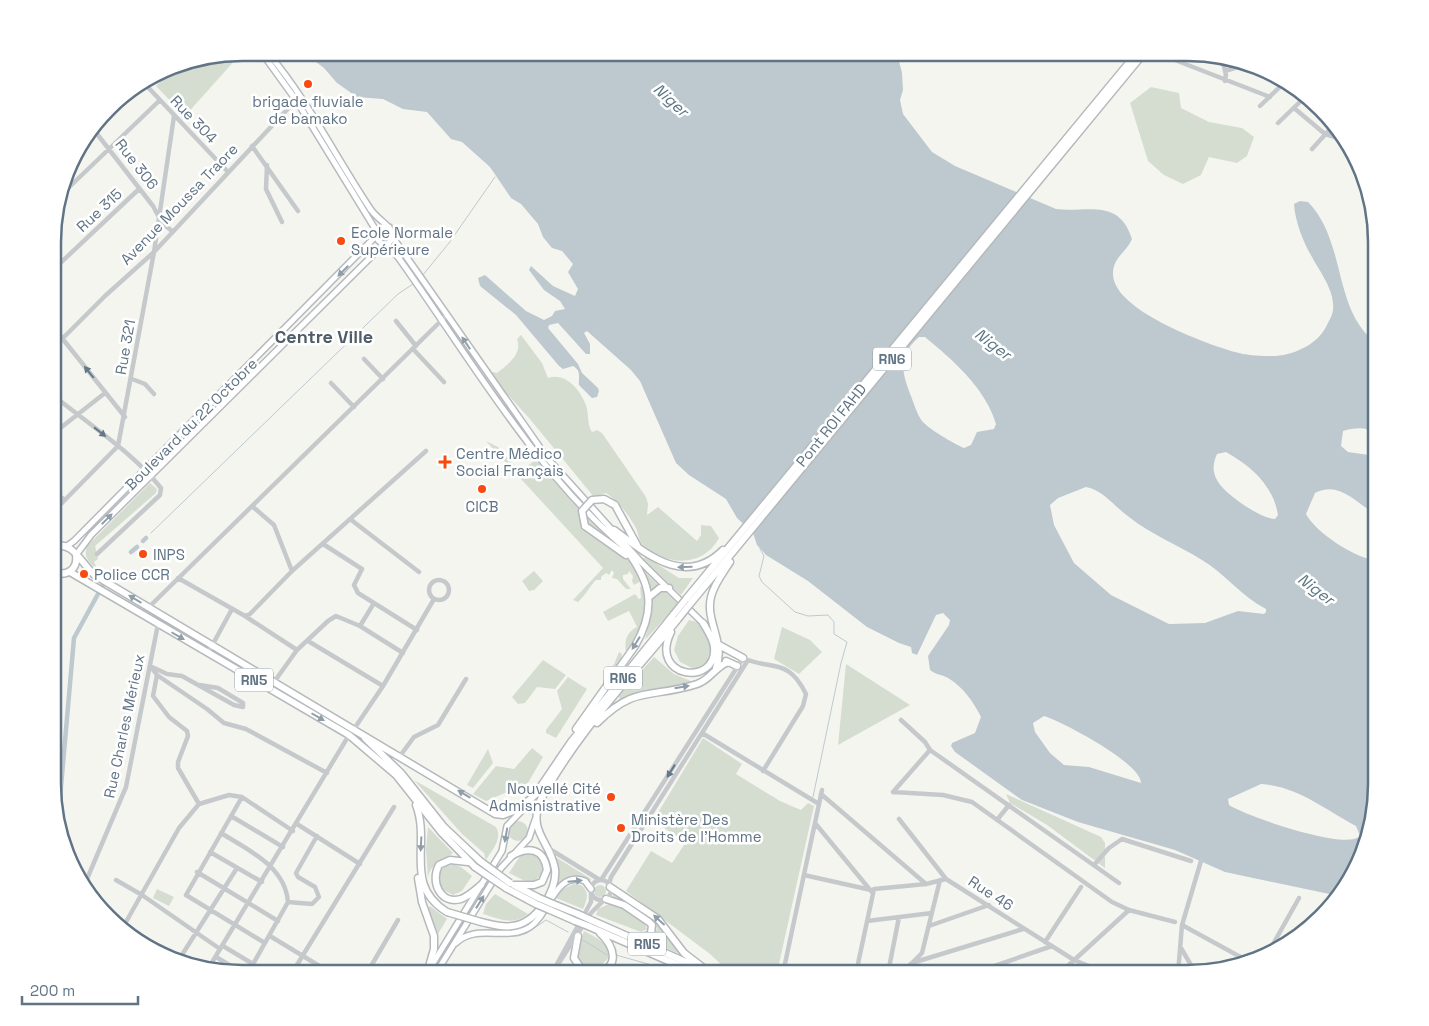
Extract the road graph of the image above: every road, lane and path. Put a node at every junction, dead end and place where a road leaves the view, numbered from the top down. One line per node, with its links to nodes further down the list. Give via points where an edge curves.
1 (269, 61): 13 (main road)
2 (274, 61): 13 (main road)
3 (1131, 61): 29 (highway, RN6)
4 (1137, 61): 29 (highway, RN6)
5 (1176, 61): 9 (street)
6 (1224, 65): 8 (street)
7 (1235, 67): 8 (street)
8 (1225, 70): 9 (street)
9 (1225, 81): 12 (street)
10 (1280, 87): 12 (street)
11 (148, 88): 14 (street, Rue 304)
12 (1270, 97): 16 (street)
13 (298, 98): 24 (street, Avenue Moussa Traore); 35 (main road, via 373,212); 39 (main road)
14 (159, 101): 18 (street, Rue 304); 25 (street)
15 (1300, 102): 17 (street)
16 (1260, 106)
17 (1294, 108): 19 (street); 22 (street)
18 (174, 116): 28 (street, Rue 304); 33 (street, Rue 321)
19 (1278, 123)
20 (1329, 130): 22 (street)
21 (97, 134): 25 (street, Rue 306)
22 (1325, 134): 23 (street); 26 (street)
23 (1333, 136)
24 (252, 146): 27 (street); 28 (street, Avenue Moussa Traore)
25 (108, 148): 30 (street); 31 (street, Rue 306)
26 (1312, 149)
27 (267, 165): 32 (street); 34 (street, via 266,189)
28 (228, 172): 37 (street, Avenue Moussa Traore)
29 (1033, 184): 71 (highway, RN6)
30 (70, 186)
31 (139, 189): 33 (street, Rue 306); 43 (street, Rue 315)
32 (298, 211)
33 (158, 216): 36 (street, Rue 321); 37 (street, Rue 306)
34 (282, 222)
35 (389, 227): 38 (main road); 39 (main road, via 383,227)
36 (158, 228): 40 (street); 42 (street, Rue 321)
37 (172, 231): 40 (street, Avenue Moussa Traore)
38 (394, 233): 41 (main road, via 391,242); 44 (main road, via 396,242)
39 (377, 234): 41 (main road, via 379,241); 63 (main road, Boulevard du 22 Octobre, one-way to 63)
40 (166, 237): 42 (street, Avenue Moussa Traore)
41 (385, 244): 45 (main road); 64 (main road, Boulevard du 22 Octobre)
42 (154, 252): 47 (street, Avenue Moussa Traore); 50 (street, Rue 321)
43 (61, 262)
44 (447, 315): 45 (street); 70 (main road, one-way to 44, via 548,459)
45 (442, 320): 48 (street); 72 (main road, via 546,464 585,509)
46 (396, 321): 48 (street)
47 (62, 339): 54 (street, one-way to 47)
48 (415, 348): 51 (street); 53 (street)
49 (364, 359): 51 (street)
50 (132, 379): 55 (street, via 145,384); 59 (street, Rue 321)
51 (383, 379): 57 (street)
52 (331, 382): 57 (street)
53 (444, 382)
54 (105, 392): 58 (street); 59 (street)
55 (154, 394)
56 (61, 402): 58 (street)
57 (354, 407): 68 (street)
58 (76, 414): 60 (street); 61 (street, one-way to 61)
59 (125, 417): 61 (street, Rue 321)
60 (61, 427)
61 (118, 446): 63 (street); 66 (street)
62 (426, 451): 69 (street)
63 (145, 470): 64 (street); 75 (main road, Boulevard du 22 Octobre)
64 (151, 475): 77 (street, via 161,488 160,495); 78 (main road, Boulevard du 22 Octobre, one-way to 64, via 91,535)
65 (61, 497): 66 (street)
66 (65, 500): 67 (street)
67 (61, 504)
68 (252, 506): 80 (street, via 274,525); 84 (street)
69 (350, 519): 73 (street); 82 (street)
70 (614, 530): 76 (highway); 79 (main road)
71 (744, 534): 76 (highway, one-way to 76, via 713,558 696,566 668,566); 92 (highway, RN6, bridge); 100 (highway, via 711,597 711,613)
72 (621, 543): 79 (main road); 86 (highway, via 640,570)
73 (323, 544): 80 (street); 88 (street, via 362,569 354,589)
74 (61, 546): 75 (highway)
75 (67, 546): 78 (highway)
76 (642, 550): 93 (highway, bridge, via 630,535 615,505 604,499 592,500 582,511 585,526 625,554 634,565 646,592)
77 (97, 554)
78 (76, 555): 81 (highway); 89 (highway, RN5, one-way to 78, via 96,576)
79 (635, 556): 85 (main road)
80 (292, 571): 91 (street)
81 (70, 572): 83 (highway); 95 (highway, RN5)
82 (419, 572)
83 (61, 574)
84 (178, 578): 89 (street); 90 (street)
85 (669, 588): 86 (highway, via 660,588); 94 (main road)
86 (649, 597): 93 (highway)
87 (434, 599): 87 (street, via 444,599 449,592 448,585 442,580 434,581 429,588); 97 (street)
88 (374, 603): 96 (street); 97 (street)
89 (149, 607): 99 (highway, RN5)
90 (232, 609): 91 (street); 99 (street)
91 (245, 616): 101 (street)
92 (676, 618): 94 (highway, via 666,654 673,667 686,674 704,669 714,656 712,640); 120 (highway, RN6); 121 (highway, RN6)
93 (646, 622): 121 (highway, one-way to 121, via 635,646)
94 (703, 623): 100 (main road)
95 (158, 624): 103 (highway, RN5, one-way to 103); 107 (street, Rue Charles Mérieux)
96 (360, 626): 98 (street, via 336,616); 102 (street)
97 (416, 630): 102 (street)
98 (308, 641): 101 (street); 114 (street)
99 (212, 645): 103 (street); 112 (highway, RN5)
100 (719, 645): 104 (highway); 105 (highway)
101 (297, 650): 112 (street)
102 (403, 652): 114 (street)
103 (208, 653): 115 (highway, RN5)
104 (720, 655): 106 (highway); 109 (highway)
105 (745, 659): 108 (street); 124 (street, via 784,669 797,679 806,694 803,706)
106 (728, 662): 108 (highway); 109 (highway)
107 (151, 667): 110 (street); 113 (street); 156 (street, Rue Charles Mérieux, via 126,787)
108 (739, 668): 117 (street); 119 (street)
109 (716, 669): 120 (highway, one-way to 109, via 624,700 697,684 710,677)
110 (157, 676): 125 (street, via 224,723 246,729); 129 (street, via 153,696 169,717 187,731 178,768)
111 (466, 679): 123 (street, via 438,724 414,737)
112 (274, 682): 115 (street); 118 (highway, RN5)
113 (200, 685): 113 (street, via 218,688 243,703 243,707)
114 (383, 686): 118 (street)
115 (269, 689): 118 (highway, RN5, one-way to 118)
116 (900, 720): 122 (street)
117 (696, 730): 119 (street); 159 (street, one-way to 159)
118 (353, 732): 123 (highway); 125 (street); 126 (highway, RN5, via 396,775); 149 (highway, RN5, via 381,752)
119 (702, 734): 124 (street); 166 (street, via 611,877)
120 (580, 740): 133 (highway, RN6, via 545,792)
121 (571, 742): 127 (highway, RN6)
122 (930, 750): 131 (street); 136 (street, via 893,792 943,795 972,802)
123 (400, 756): 127 (highway, one-way to 123, via 519,809 503,815 495,814)
124 (763, 770): 130 (street)
125 (326, 773): 138 (street)
126 (411, 795): 146 (highway, one-way to 146, via 421,820); 149 (highway, RN5, via 441,832)
127 (535, 795): 164 (main road, one-way to 164, via 510,821 504,833 502,851)
128 (242, 797): 129 (street, via 229,795); 134 (street); 139 (street)
129 (199, 804): 171 (street, via 179,828)
130 (818, 804): 137 (street); 163 (street, via 821,792)
131 (1009, 805): 136 (street); 152 (street)
132 (394, 807): 150 (street)
133 (537, 810): 142 (highway, via 538,830); 145 (main road, via 533,832)
134 (231, 816): 140 (street); 143 (street)
135 (899, 819): 157 (street)
136 (997, 820): 177 (street, via 1112,902)
137 (815, 823): 155 (street); 170 (street)
138 (297, 824): 139 (street); 141 (street)
139 (293, 830): 143 (street)
140 (221, 833): 144 (street); 151 (street)
141 (316, 836): 150 (street); 175 (street, via 296,873 315,887 319,897 312,904)
142 (544, 843): 146 (highway, bridge, via 554,862 555,878 550,892 536,914 513,926 481,922 447,912 436,905 425,889); 159 (street, via 556,854)
143 (283, 847): 151 (street)
144 (210, 852): 153 (street); 154 (street)
145 (511, 856): 165 (highway, via 524,849 535,850 544,858 548,870 542,882); 201 (main road, one-way to 145)
146 (420, 860): 215 (highway, via 419,891 434,936)
147 (1191, 861): 152 (street, via 1122,839)
148 (1201, 861): 188 (street)
149 (475, 863): 164 (highway, via 450,860 439,865 434,880 437,889 455,900 469,895); 165 (highway, RN5, bridge)
150 (360, 864): 203 (street)
151 (272, 865): 161 (street); 175 (street, via 288,892)
152 (1094, 865): 162 (street)
153 (236, 868): 161 (street); 168 (street)
154 (197, 872): 168 (street); 178 (street, via 186,895)
155 (804, 875): 170 (street); 225 (street)
156 (88, 878)
157 (946, 879): 160 (street, Rue 46); 176 (street, Rue 46)
158 (116, 880): 171 (street)
159 (600, 880): 166 (street); 169 (street)
160 (940, 880): 163 (street, Rue 46); 179 (street)
161 (262, 882): 174 (street)
162 (1119, 883)
163 (926, 884): 170 (street, Rue 46)
164 (481, 885): 216 (main road)
165 (510, 885): 187 (highway, RN5, bridge)
166 (610, 886): 173 (street, via 610,894); 224 (highway, one-way to 166, via 684,953 658,919)
167 (1081, 887): 195 (street)
168 (224, 888): 174 (street); 178 (street)
169 (591, 890): 173 (street, via 595,898); 201 (main road, one-way to 169, via 466,935 510,934 532,926 558,889 570,880 585,881); 218 (street, via 591,902)
170 (872, 891): 182 (street)
171 (142, 895): 183 (street); 191 (street)
172 (1299, 898): 196 (street)
173 (605, 900): 193 (street, via 591,913); 194 (highway, via 624,905 652,925 647,936)
174 (249, 902): 184 (street); 186 (street)
175 (288, 902): 184 (street)
176 (989, 905): 189 (street); 190 (street, Rue 46)
177 (1129, 910): 185 (street); 206 (street)
178 (210, 911): 186 (street); 191 (street)
179 (932, 913): 180 (street); 189 (street)
180 (899, 917): 182 (street); 227 (street)
181 (398, 920): 214 (street)
182 (867, 921): 226 (street)
183 (125, 922)
184 (278, 922): 192 (street)
185 (1175, 922)
186 (235, 925): 197 (street); 200 (street)
187 (592, 925): 194 (highway, RN5); 221 (highway, via 613,950); 222 (highway, RN5)
188 (1182, 925): 199 (street); 205 (street)
189 (929, 926): 208 (street, via 922,953)
190 (1023, 929): 195 (street, Rue 46); 208 (street)
191 (197, 933): 200 (street); 202 (street)
192 (270, 936): 197 (street); 203 (street)
193 (578, 936): 219 (street); 220 (highway, via 574,958)
194 (632, 936): 223 (highway, RN5)
195 (1045, 942): 198 (street, Rue 46)
196 (1274, 942)
197 (265, 943): 211 (street)
198 (1052, 946): 206 (street, Rue 46); 209 (street)
199 (1180, 946): 232 (street); 233 (street)
200 (222, 948): 204 (street); 211 (street)
201 (450, 948): 217 (main road)
202 (182, 954)
203 (303, 956): 212 (street); 213 (street)
204 (216, 957): 207 (street); 210 (street)
205 (1240, 957)
206 (1074, 960): 230 (street); 231 (street, Rue 46)
207 (213, 962)
208 (912, 963): 228 (street)
209 (1005, 963): 229 (street)
210 (227, 964)
211 (253, 964)
212 (297, 965)
213 (318, 965)
214 (372, 965)
215 (429, 965)
216 (431, 965)
217 (440, 965)
218 (556, 965)
219 (557, 965)
220 (579, 965)
221 (609, 965)
222 (679, 965)
223 (694, 965)
224 (698, 965)
225 (785, 965)
226 (858, 965)
227 (890, 965)
228 (909, 965)
229 (999, 965)
230 (1069, 965)
231 (1085, 965)
232 (1179, 965)
233 (1191, 965)

